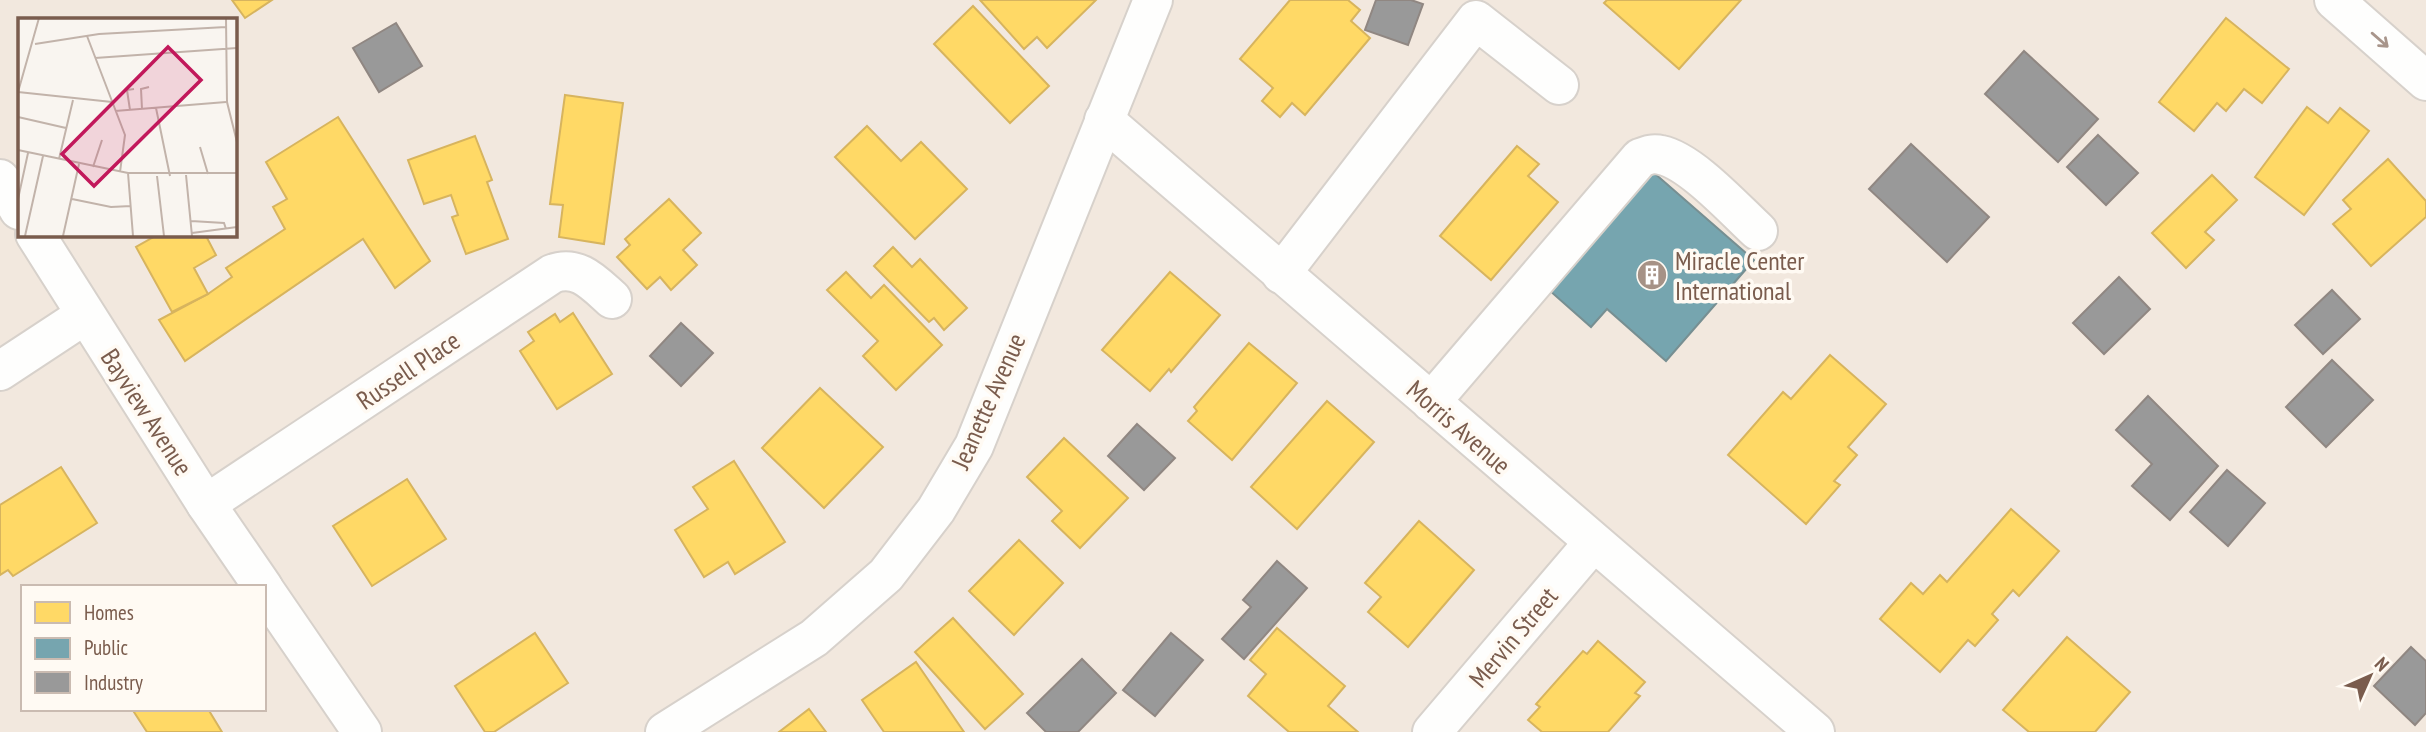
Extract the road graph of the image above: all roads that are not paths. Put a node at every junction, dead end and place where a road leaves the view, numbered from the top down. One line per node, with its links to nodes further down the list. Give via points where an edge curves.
1 (1153, 0): 5 (street, Jeanette Avenue)
2 (2334, 0): 3 (street, one-way to 3)
3 (2426, 80)
4 (1559, 85): 10 (street, via 1476,20)
5 (1104, 120): 10 (street, Morris Avenue); 20 (street, Jeanette Avenue, via 974,446 936,510 886,576 814,638)
6 (0, 179): 7 (street)
7 (18, 208)
8 (1758, 231): 14 (street, via 1686,166 1665,155 1640,158)
9 (36, 236): 12 (street, Bayview Avenue)
10 (1281, 274): 14 (street, Morris Avenue)
11 (612, 299): 15 (street, Russell Place, via 581,274 562,270 552,274)
12 (85, 315): 13 (street); 15 (street, Bayview Avenue)
13 (0, 371)
14 (1431, 402): 16 (street, Morris Avenue)
15 (206, 504): 17 (street, Bayview Avenue)
16 (1593, 542): 21 (street, Mervin Street); 22 (street, Morris Avenue)
17 (261, 585)
18 (266, 592): 19 (street, Bayview Avenue)
19 (362, 732)
20 (665, 732)
21 (1432, 732)
22 (1815, 732)

